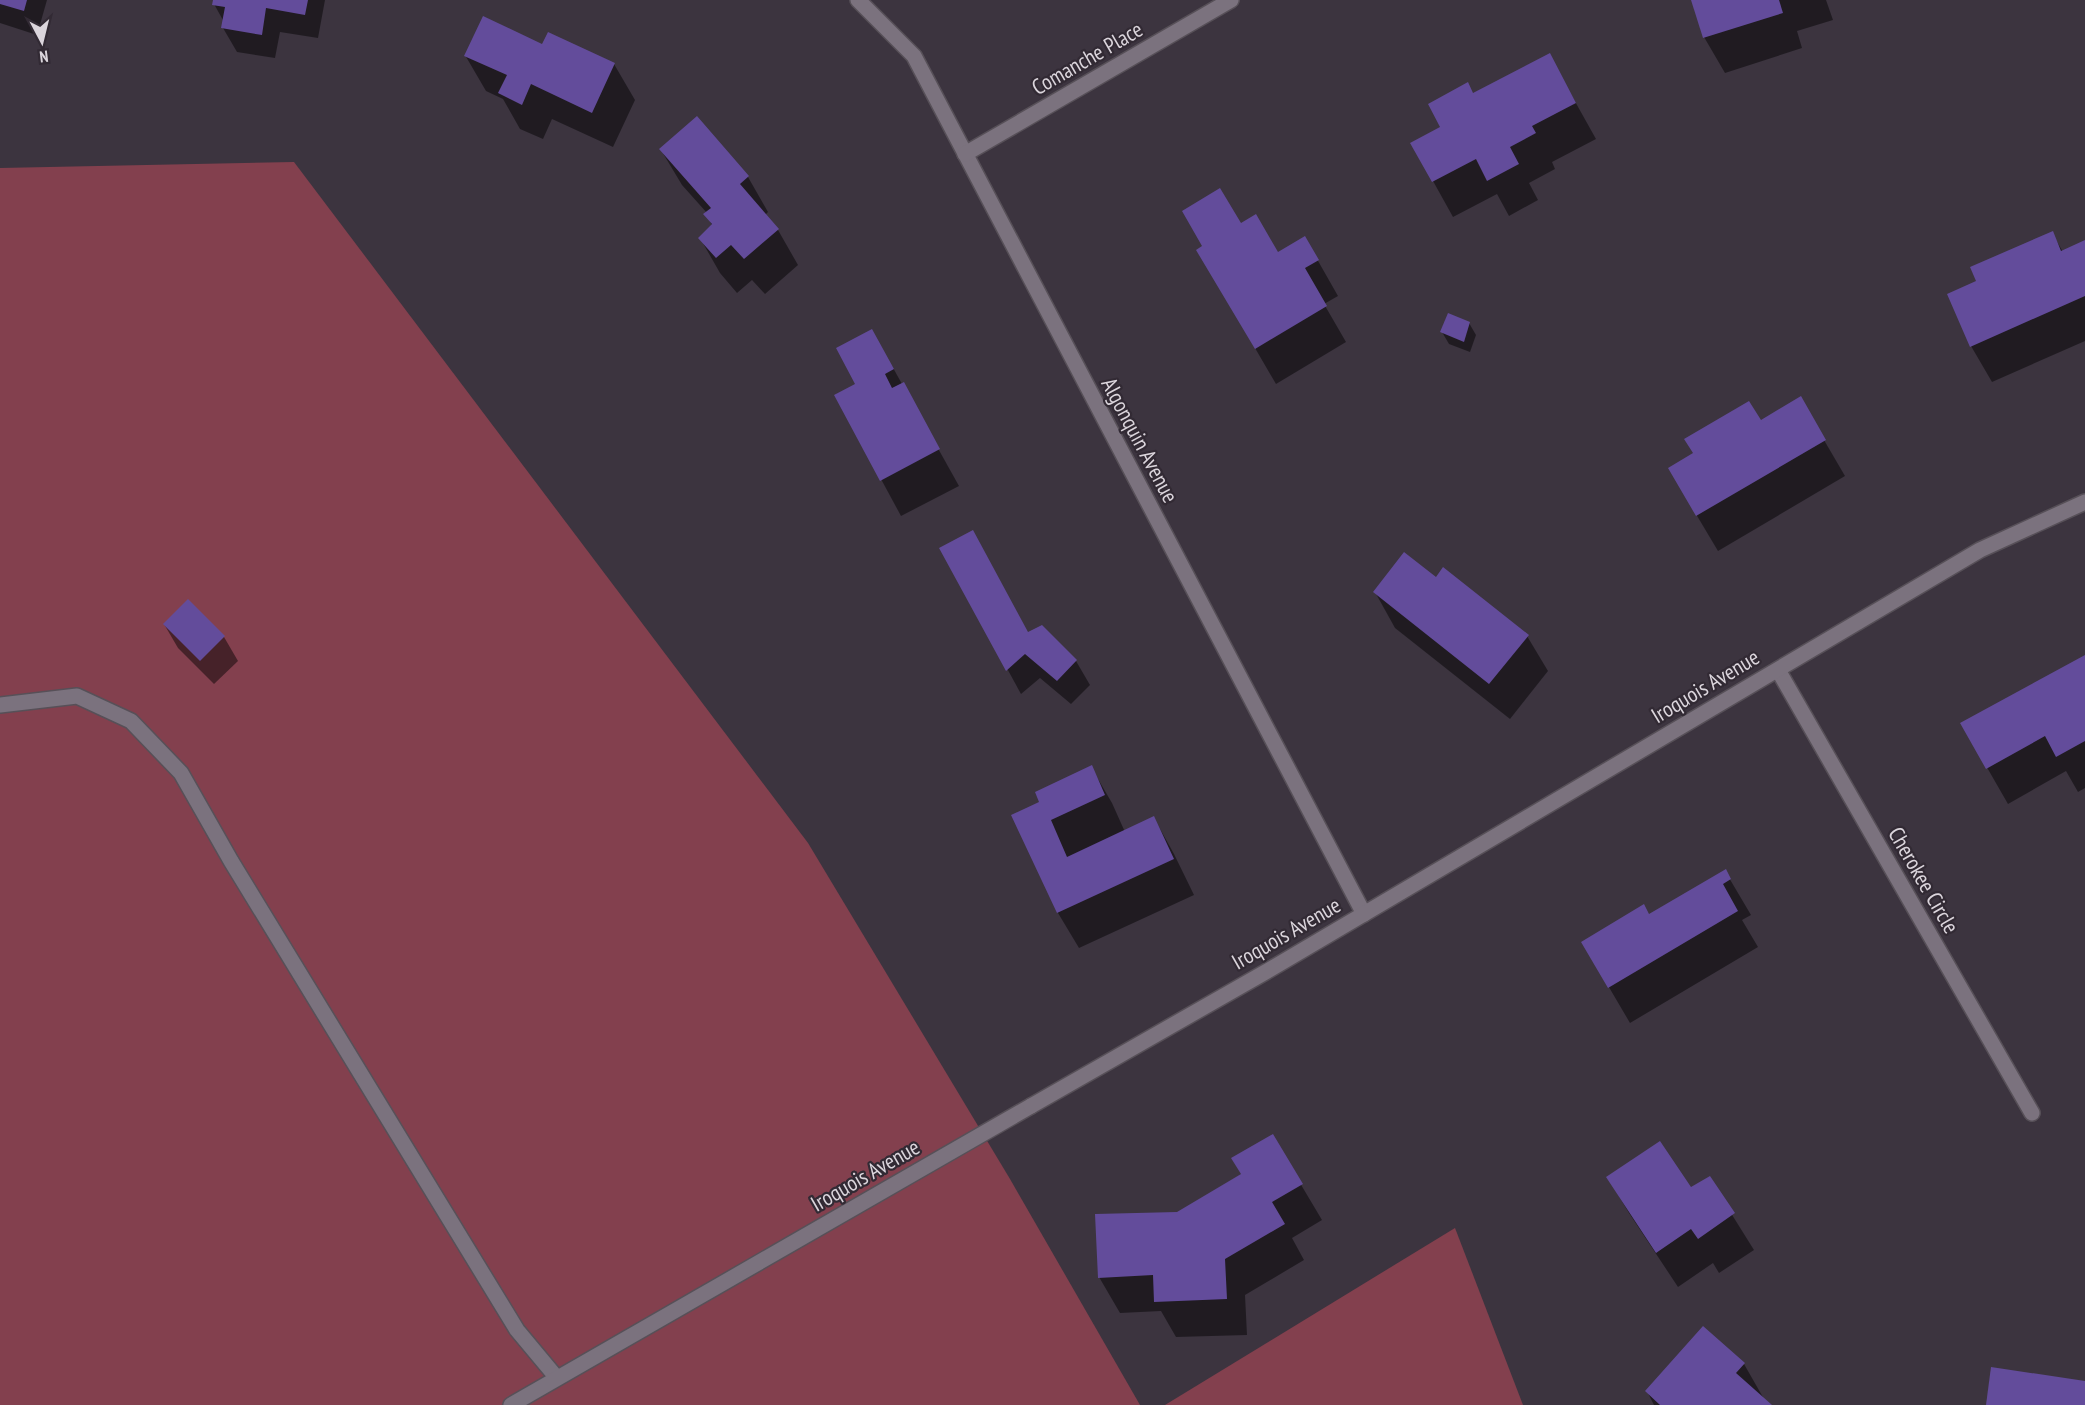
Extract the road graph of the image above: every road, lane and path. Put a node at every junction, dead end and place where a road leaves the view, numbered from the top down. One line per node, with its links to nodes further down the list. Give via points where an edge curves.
1 (858, 0): 3 (street, Algonquin Avenue, via 914,56)
2 (1231, 0): 3 (street, Comanche Place)
3 (965, 154): 7 (street, Algonquin Avenue)
4 (2085, 502): 5 (street, Iroquois Avenue, via 1980,550)
5 (1778, 670): 7 (street, Iroquois Avenue); 8 (street, Cherokee Circle)
6 (0, 705): 9 (street, via 77,696 131,721 181,773 518,1330)
7 (1364, 914): 9 (street, Iroquois Avenue)
8 (2032, 1113)
9 (557, 1378): 10 (street, Iroquois Avenue)
10 (511, 1405)

